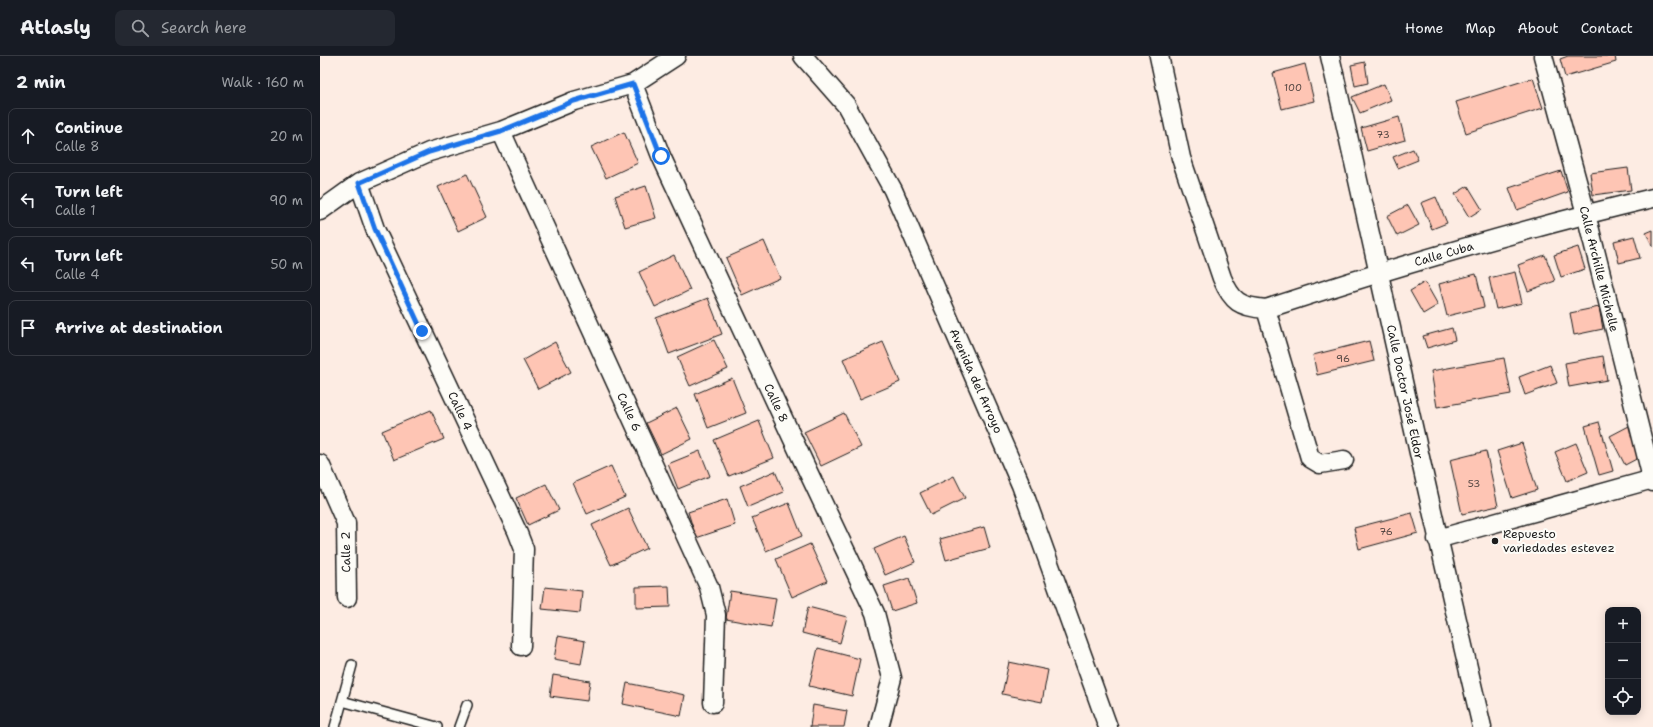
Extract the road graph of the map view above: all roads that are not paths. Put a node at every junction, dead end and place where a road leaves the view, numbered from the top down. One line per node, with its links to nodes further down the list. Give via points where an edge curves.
1 (676, 56): 6 (street)
2 (803, 56): 28 (street, Avenida del Arroyo, via 846,105 893,190 1022,485)
3 (1159, 56): 13 (street, Calle Cuba, via 1181,158 1222,278 1228,292 1238,302 1249,308)
4 (1330, 56): 12 (street, Calle Doctor José Eldor)
5 (1543, 56): 11 (street, Calle Archille Michelle)
6 (633, 84): 7 (street, via 574,101); 27 (street, Calle 8, via 661,156 875,613 892,678)
7 (501, 131): 8 (street, via 429,152); 22 (street, Calle 6, via 709,587 716,615)
8 (359, 183): 10 (street); 19 (street, Calle 4, via 375,229 524,549)
9 (1653, 198): 11 (street, Calle Cuba)
10 (320, 211)
11 (1586, 214): 12 (street, Calle Cuba); 16 (street, Calle Archille Michelle)
12 (1379, 272): 13 (street, Calle Cuba); 17 (street, Calle Doctor José Eldor)
13 (1266, 309): 14 (street, via 1310,458 1320,464)
14 (1344, 460)
15 (321, 470): 18 (street, Calle 2, via 346,523)
16 (1653, 480): 17 (street)
17 (1437, 539): 29 (street, Calle Doctor José Eldor)
18 (347, 598)
19 (521, 646)
20 (352, 665): 21 (lane)
21 (342, 701): 24 (lane); 25 (lane)
22 (713, 703)
23 (467, 705): 26 (lane)
24 (335, 727)
25 (438, 727)
26 (459, 727)
27 (879, 727)
28 (1108, 727)
29 (1482, 727)

